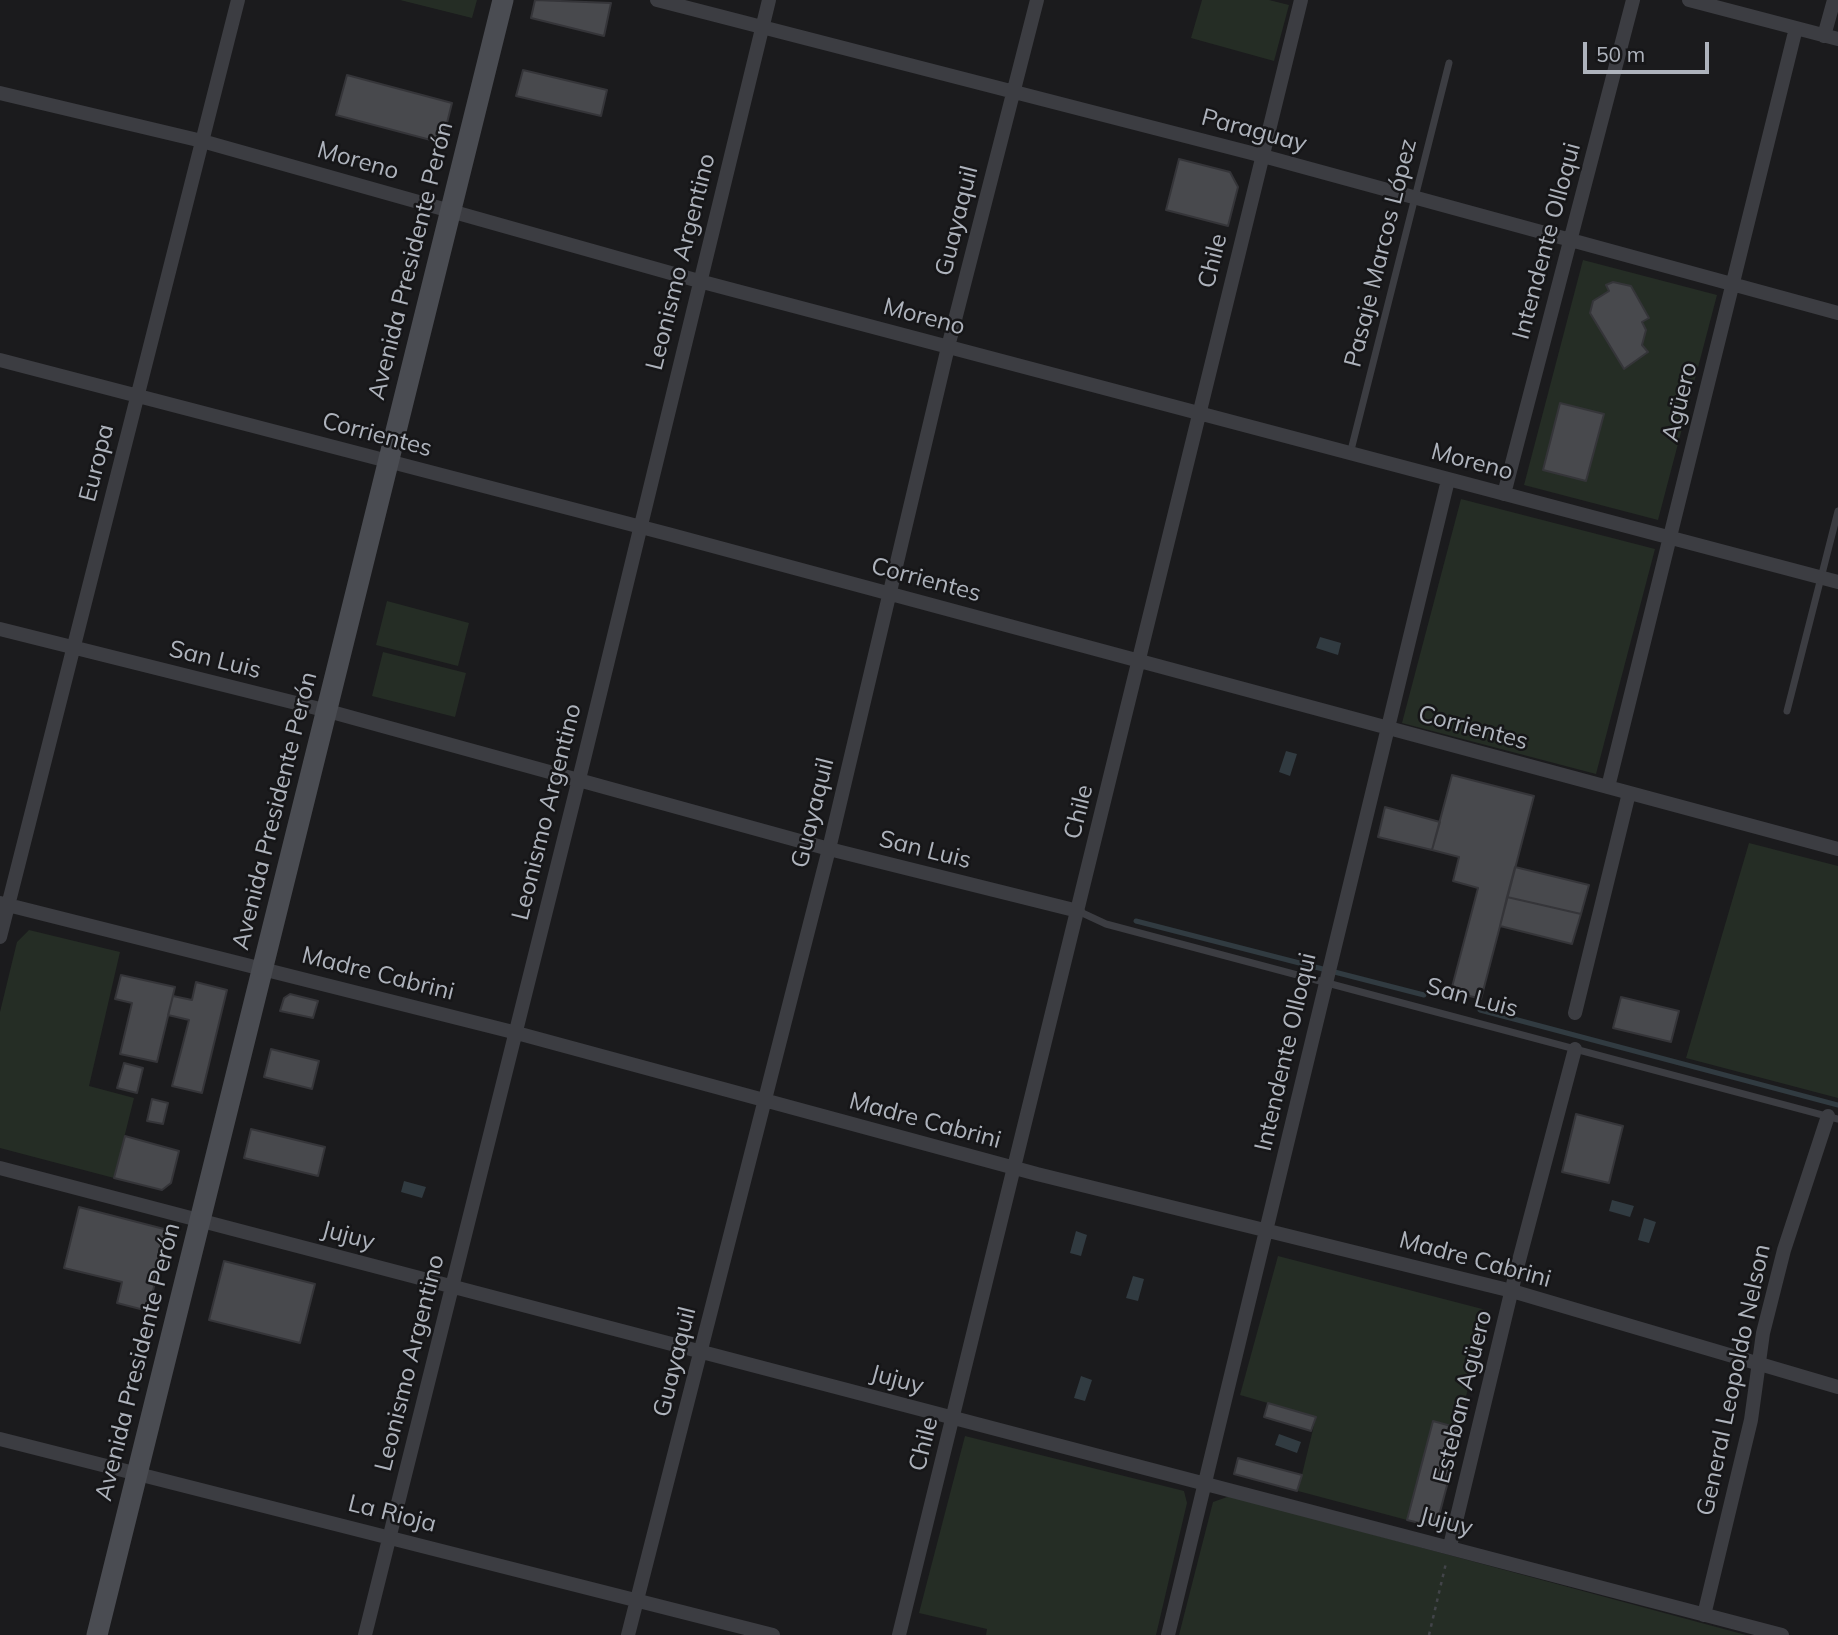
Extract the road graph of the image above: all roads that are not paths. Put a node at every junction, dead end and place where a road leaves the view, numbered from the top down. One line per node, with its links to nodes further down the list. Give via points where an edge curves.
1 (238, 0): 16 (street, Europa)
2 (503, 0): 19 (main road, Avenida Presidente Perón)
3 (657, 0): 10 (street, Paraguay)
4 (769, 0): 10 (street, Leonismo Argentino)
5 (1037, 0): 15 (street, Guayaquil)
6 (1301, 0): 17 (street, Chile)
7 (1633, 0): 20 (street, Intendente Olloqui)
8 (1689, 0): 11 (street)
9 (1834, 0): 12 (street)
10 (762, 28): 15 (street, Paraguay); 21 (street, Leonismo Argentino)
11 (1797, 28): 12 (street); 22 (street, Agüero)
12 (1831, 38)
13 (1449, 63): 18 (lane, Pasaje Marcos López)
14 (0, 93): 16 (street, Moreno)
15 (1013, 93): 17 (street, Paraguay); 24 (street, Guayaquil)
16 (202, 141): 19 (street, Moreno); 26 (street, Europa)
17 (1263, 156): 18 (street, Paraguay); 27 (street, Chile)
18 (1415, 198): 20 (street, Paraguay); 28 (lane, Pasaje Marcos López)
19 (451, 210): 21 (street, Moreno); 29 (main road, Avenida Presidente Perón)
20 (1571, 240): 22 (street, Paraguay); 31 (street, Intendente Olloqui)
21 (699, 281): 24 (street, Moreno); 33 (street, Leonismo Argentino)
22 (1733, 285): 23 (street, Paraguay); 34 (street, Agüero)
23 (1838, 313)
24 (948, 347): 27 (street, Moreno); 37 (street, Guayaquil)
25 (0, 360): 26 (street, Corrientes)
26 (137, 395): 29 (street, Corrientes); 39 (street, Europa)
27 (1199, 414): 28 (street, Moreno); 40 (street, Chile)
28 (1350, 454): 30 (street, Moreno)
29 (389, 462): 33 (street, Corrientes); 41 (main road, Avenida Presidente Perón)
30 (1448, 480): 31 (street, Moreno); 43 (street, Intendente Olloqui)
31 (1504, 494): 34 (street, Moreno)
32 (1838, 511): 35 (lane)
33 (641, 527): 37 (street, Corrientes); 44 (street, Leonismo Argentino)
34 (1670, 538): 35 (street, Moreno); 45 (street, Agüero)
35 (1821, 578): 36 (street, Moreno); 42 (lane)
36 (1838, 582)
37 (889, 594): 40 (street, Corrientes); 47 (street, Guayaquil)
38 (0, 628): 39 (street, San Luis)
39 (74, 648): 41 (street, San Luis); 49 (street, Europa)
40 (1139, 661): 43 (street, Corrientes); 50 (street, Chile)
41 (328, 711): 44 (street, San Luis); 52 (main road, Avenida Presidente Perón)
42 (1787, 711)
43 (1389, 727): 45 (street, Corrientes); 53 (street, Intendente Olloqui)
44 (578, 782): 47 (street, San Luis); 55 (street, Leonismo Argentino)
45 (1608, 787): 46 (street, Corrientes)
46 (1629, 793): 48 (street, Corrientes); 54 (street)
47 (829, 849): 50 (street, San Luis); 57 (street, Guayaquil)
48 (1838, 849)
49 (4, 904): 51 (street, Europa); 52 (street, Madre Cabrini)
50 (1078, 911): 53 (lane, San Luis, via 1106,924); 60 (street, Chile)
51 (0, 937)
52 (263, 969): 55 (street, Madre Cabrini); 61 (main road, Avenida Presidente Perón)
53 (1326, 983): 56 (lane, San Luis); 62 (street, Intendente Olloqui)
54 (1575, 1013)
55 (513, 1032): 57 (street, Madre Cabrini); 63 (street, Leonismo Argentino)
56 (1575, 1049): 58 (lane, San Luis); 64 (street, Esteban Agüero)
57 (762, 1102): 60 (street, Madre Cabrini); 65 (street, Guayaquil)
58 (1833, 1117): 66 (street, General Leopoldo Nelson, via 1784,1250)
59 (0, 1168): 61 (street, Jujuy)
60 (1014, 1168): 62 (street, Madre Cabrini); 68 (street, Chile)
61 (201, 1221): 63 (street, Jujuy); 70 (main road, Avenida Presidente Perón)
62 (1267, 1231): 64 (street, Madre Cabrini); 71 (street, Intendente Olloqui)
63 (453, 1286): 65 (street, Jujuy); 72 (street, Leonismo Argentino)
64 (1512, 1291): 66 (street, Madre Cabrini); 73 (street, Esteban Agüero)
65 (701, 1352): 68 (street, Jujuy); 74 (street, Guayaquil)
66 (1757, 1365): 67 (street, Madre Cabrini); 75 (street, General Leopoldo Nelson, via 1751,1420)
67 (1838, 1387)
68 (954, 1418): 71 (street, Jujuy); 80 (street, Chile)
69 (0, 1439): 70 (street, La Rioja)
70 (137, 1475): 72 (street, La Rioja); 76 (main road, Avenida Presidente Perón)
71 (1203, 1482): 73 (street, Jujuy); 81 (street, Intendente Olloqui, via 1197,1525)
72 (389, 1536): 74 (street, La Rioja); 77 (street, Leonismo Argentino)
73 (1450, 1546): 75 (street, Jujuy)
74 (637, 1601): 78 (street, Guayaquil); 79 (street, La Rioja)
75 (1704, 1615): 82 (street, Jujuy)
76 (97, 1635)
77 (365, 1635)
78 (628, 1635)
79 (773, 1635)
80 (899, 1635)
81 (1168, 1635)
82 (1782, 1635)

